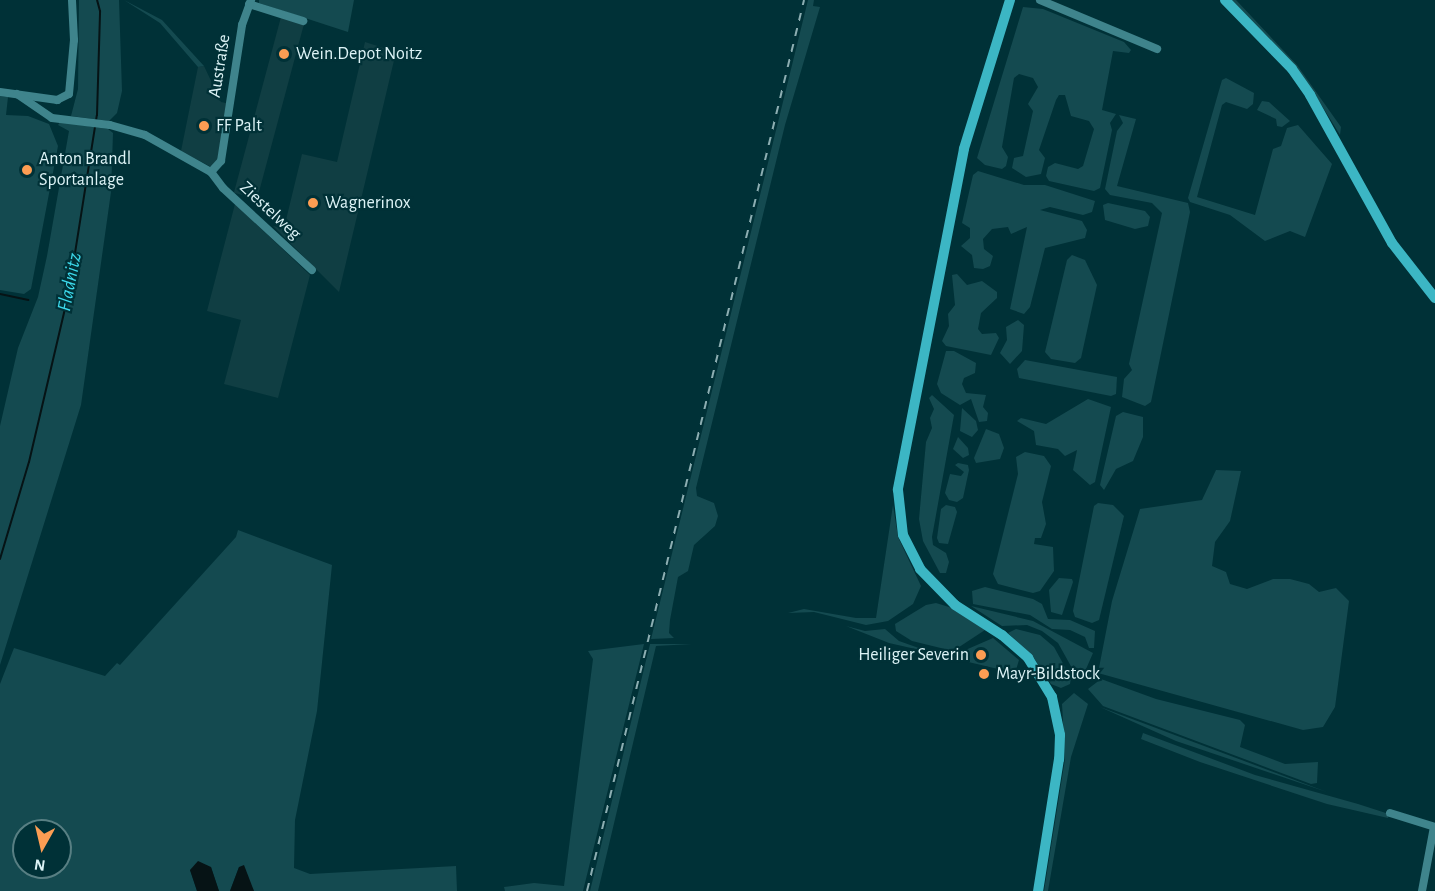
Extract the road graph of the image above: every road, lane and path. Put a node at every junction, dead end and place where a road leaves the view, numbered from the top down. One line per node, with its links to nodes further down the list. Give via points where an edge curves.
1 (72, 0): 9 (street, via 72,88 64,99)
2 (1010, 0): 15 (main road, via 964,149 898,490 903,535 920,569 942,594 1002,635 1039,672 1057,716 1059,759)
3 (1040, 0): 7 (street)
4 (1225, 0): 12 (main road, via 1292,69 1392,243)
5 (250, 2): 6 (street); 10 (street, Austraße, via 240,34 224,149 218,169)
6 (303, 21)
7 (1157, 49)
8 (0, 92): 9 (street)
9 (17, 94): 10 (street, via 52,118 114,126 145,135)
10 (211, 172): 11 (street, Ziestelweg, via 223,188)
11 (312, 270)
12 (1435, 298)
13 (1390, 813): 14 (street)
14 (1434, 827): 16 (street)
15 (1038, 891)
16 (1422, 891)

